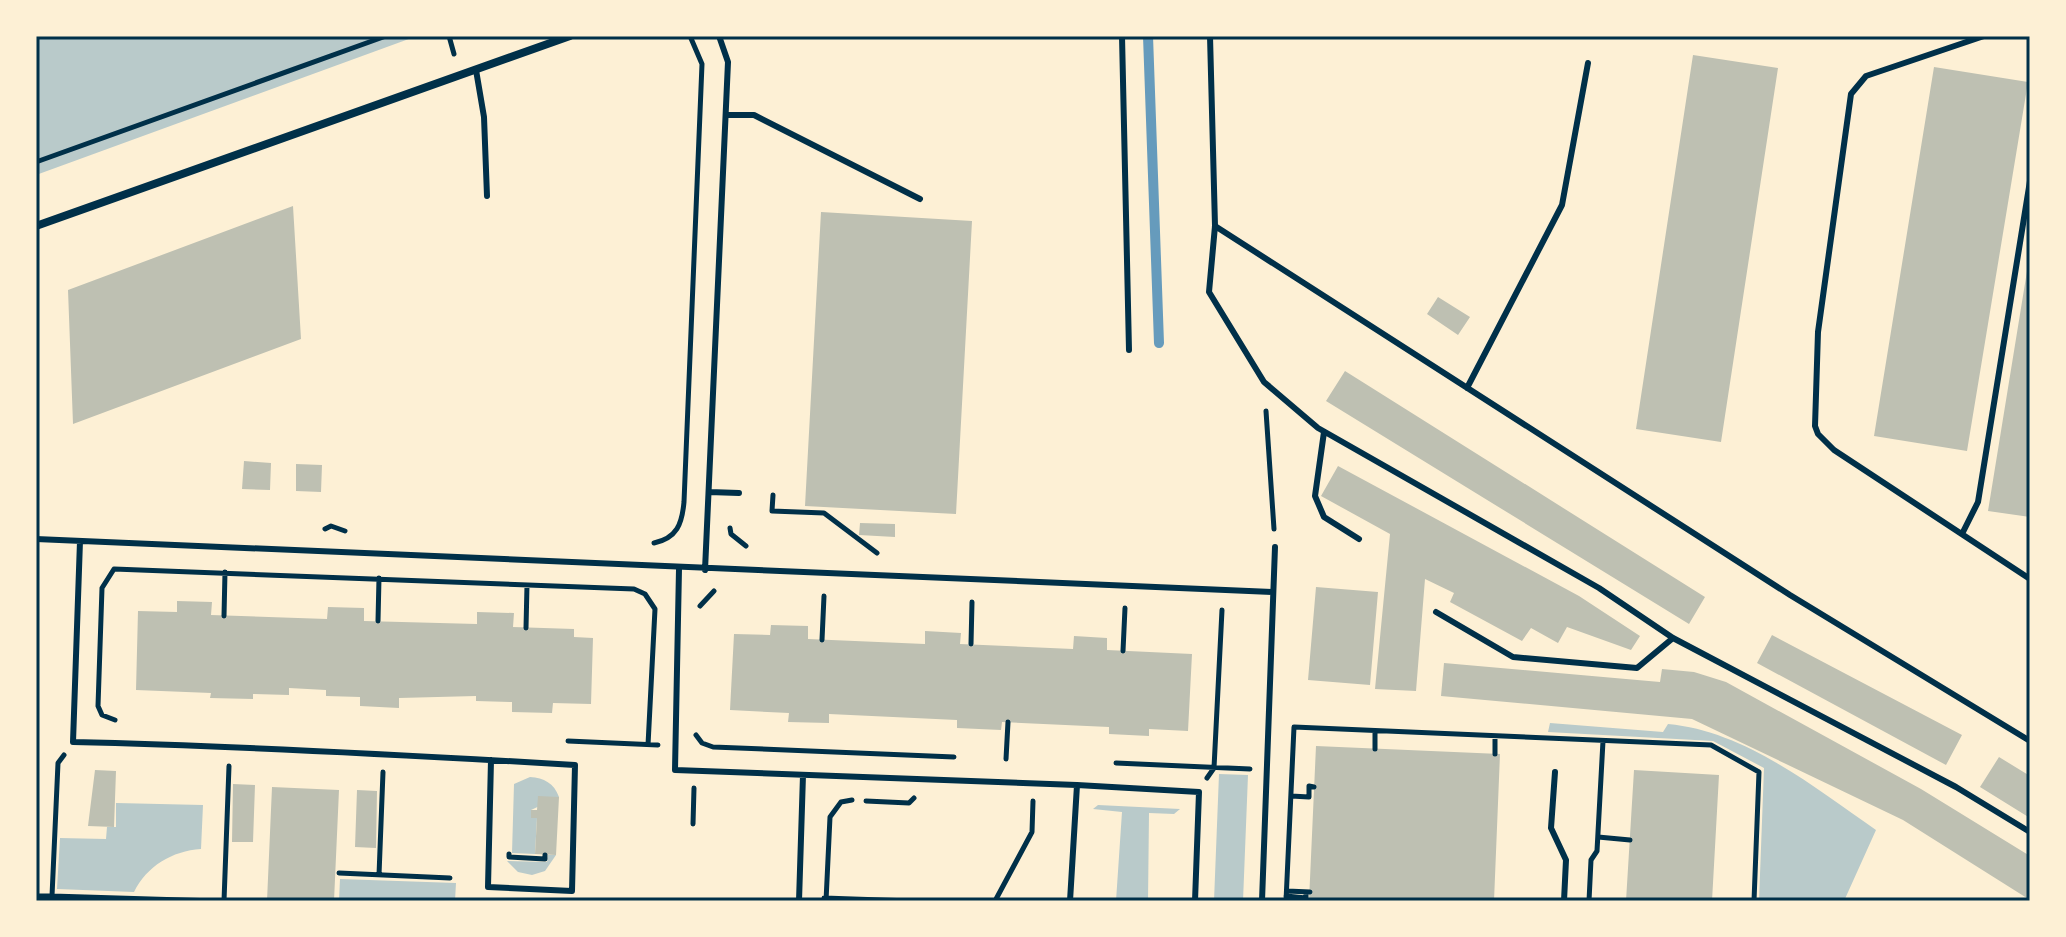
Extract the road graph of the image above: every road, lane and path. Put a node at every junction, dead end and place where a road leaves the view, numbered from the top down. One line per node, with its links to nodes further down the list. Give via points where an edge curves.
1 (386, 36): 11 (path)
2 (570, 36): 9 (street)
3 (690, 36): 31 (path, via 702,64 683,522 668,539)
4 (719, 36): 10 (lane, via 728,62)
5 (1122, 36): 17 (lane)
6 (1210, 36): 16 (lane)
7 (1984, 36): 27 (lane, via 1866,76 1854,88 1848,100 1818,332 1818,434 1834,450)
8 (1588, 63): 19 (lane, via 1562,205)
9 (476, 70): 13 (lane); 15 (street)
10 (727, 115): 14 (lane, via 754,115); 21 (lane)
11 (36, 162)
12 (2030, 181): 27 (lane, via 1978,502)
13 (487, 196)
14 (920, 199)
15 (36, 226)
16 (1215, 226): 18 (lane, via 1209,292); 19 (lane)
17 (1129, 350)
18 (1264, 382): 20 (lane); 32 (path)
19 (1467, 388): 74 (lane)
20 (1324, 432): 29 (lane, via 1315,496 1324,517); 63 (lane, via 1599,588)
21 (709, 492): 22 (lane); 38 (lane)
22 (730, 493): 23 (lane); 33 (path, via 731,534)
23 (739, 493)
24 (773, 495): 35 (path, via 772,511 824,513)
25 (310, 528): 26 (path)
26 (361, 532)
27 (1962, 534): 41 (lane)
28 (36, 539): 30 (lane)
29 (1359, 539)
30 (80, 541): 37 (lane); 75 (lane)
31 (643, 543)
32 (1275, 547): 45 (lane)
33 (753, 548)
34 (862, 553): 35 (path)
35 (878, 554): 36 (path)
36 (894, 554)
37 (679, 569): 38 (lane); 88 (lane, via 675,770)
38 (705, 570): 44 (lane)
39 (225, 572): 40 (path); 59 (path); 67 (path, via 114,569 102,588 98,706 111,720)
40 (379, 578): 42 (path); 61 (path)
41 (2030, 579)
42 (527, 584): 62 (path); 72 (path, via 634,589 655,609 648,745)
43 (729, 591): 60 (path, via 714,590 706,596)
44 (1226, 591): 45 (lane); 57 (path)
45 (1272, 592): 87 (lane)
46 (808, 595): 47 (path)
47 (824, 596): 48 (path); 64 (path)
48 (839, 596)
49 (958, 601): 50 (path)
50 (972, 602): 51 (path); 65 (path)
51 (988, 602)
52 (1109, 608): 53 (path)
53 (1125, 608): 54 (path); 66 (path)
54 (1139, 609)
55 (1436, 612): 63 (lane, via 1513,657 1637,668)
56 (1208, 613): 57 (path)
57 (1222, 613): 58 (path); 84 (path)
58 (1231, 614)
59 (224, 616)
60 (699, 618)
61 (378, 621)
62 (526, 628)
63 (1673, 638): 98 (lane, via 1956,787)
64 (822, 640)
65 (971, 644)
66 (1123, 651)
67 (126, 721)
68 (1008, 722): 80 (path)
69 (694, 725): 78 (path, via 702,743 713,747)
70 (1375, 731): 76 (path)
71 (1495, 736): 77 (path)
72 (558, 740)
73 (1603, 741): 99 (path)
74 (2030, 741)
75 (73, 742): 82 (lane); 108 (path, via 58,763)
76 (1375, 749)
77 (1495, 754)
78 (960, 757)
79 (991, 758): 80 (path)
80 (1006, 759): 81 (path)
81 (1022, 759)
82 (491, 760): 82 (lane, via 488,887 572,891 575,765)
83 (1102, 763): 84 (path)
84 (1214, 768): 87 (path)
85 (229, 770): 114 (path)
86 (383, 770): 104 (path)
87 (1267, 770): 119 (lane)
88 (695, 771): 90 (lane); 97 (path)
89 (1555, 772): 120 (lane, via 1551,828 1566,860)
90 (803, 775): 91 (lane); 111 (lane)
91 (933, 780): 92 (lane); 112 (path, via 909,803 847,800 835,807 830,817)
92 (1034, 784): 94 (lane); 116 (path, via 1032,832)
93 (1291, 784): 96 (path)
94 (1077, 785): 117 (lane); 118 (lane, via 1199,792)
95 (1314, 787): 96 (path, via 1309,786 1309,797)
96 (1291, 796): 109 (path)
97 (693, 824)
98 (2030, 832)
99 (1598, 837): 100 (path); 121 (path)
100 (1630, 840)
101 (507, 848): 102 (path, via 509,857)
102 (545, 855)
103 (339, 873): 104 (path)
104 (379, 875): 105 (path)
105 (450, 878)
106 (1308, 892): 109 (path)
107 (36, 896): 108 (path)
108 (52, 896): 110 (path)
109 (1286, 896)
110 (134, 899): 113 (path)
111 (799, 899): 112 (path)
112 (826, 899): 115 (path)
113 (216, 901)
114 (224, 901)
115 (911, 901)
116 (995, 901)
117 (1070, 901)
118 (1195, 901)
119 (1262, 901)
120 (1564, 901)
121 (1589, 901)

